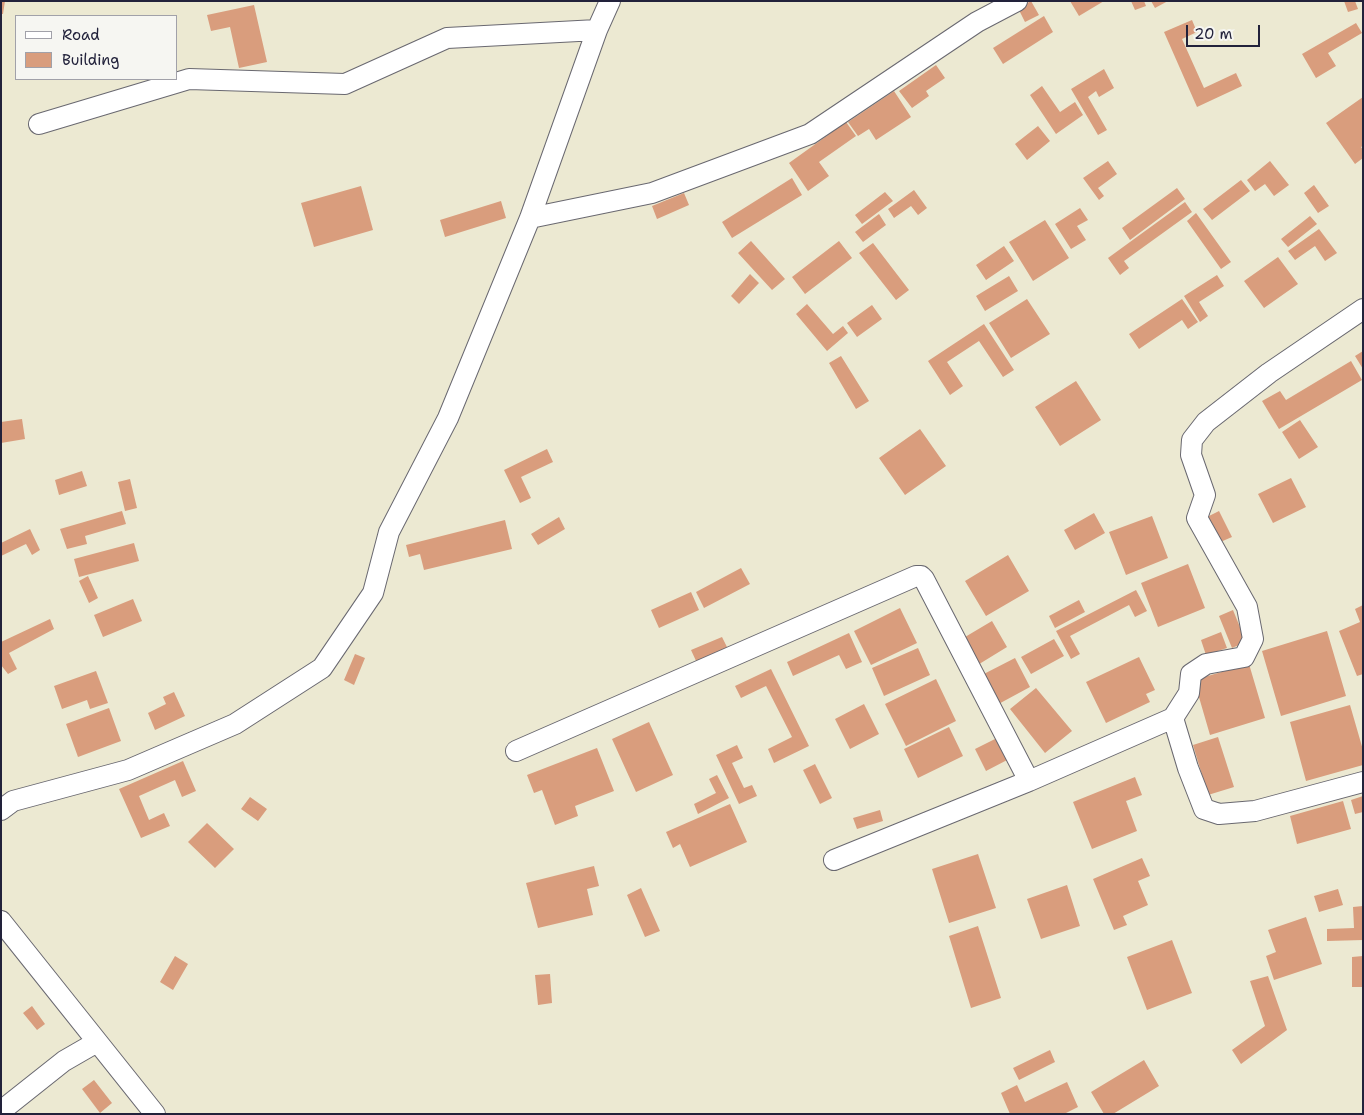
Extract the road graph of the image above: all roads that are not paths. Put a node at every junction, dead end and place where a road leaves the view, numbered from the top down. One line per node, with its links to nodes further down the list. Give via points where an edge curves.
1 (610, 1): 3 (street)
2 (1017, 1): 5 (street, via 977,22 810,134 652,193)
3 (597, 30): 4 (street, via 447,38 345,84 189,79); 5 (street)
4 (39, 124)
5 (530, 218): 11 (street, via 448,418 388,532 373,593 322,668 235,724 128,770 13,801)
6 (1363, 308): 7 (street, via 1269,373 1206,422 1192,440 1191,455 1205,496 1196,518 1247,607 1254,639 1244,657 1206,664 1190,674 1189,693)
7 (1173, 718): 9 (street); 10 (street, via 1204,809 1219,814 1255,811)
8 (516, 751): 9 (street, via 921,576)
9 (1029, 781): 12 (street)
10 (1363, 782)
11 (1, 810)
12 (834, 860)
13 (1, 922): 14 (street)
14 (98, 1042): 15 (street, via 64,1061); 16 (street)
15 (1, 1111)
16 (155, 1114)

